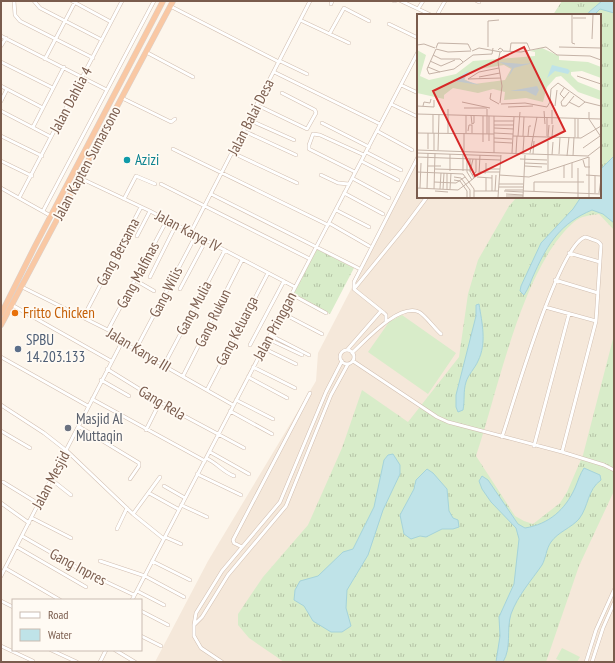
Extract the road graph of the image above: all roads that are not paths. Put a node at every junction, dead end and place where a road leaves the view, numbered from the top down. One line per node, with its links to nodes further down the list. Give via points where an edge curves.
1 (14, 1): 26 (street, via 17,19)
2 (34, 1): 17 (street, via 40,8)
3 (117, 1): 12 (street)
4 (154, 1): 45 (street)
5 (163, 1): 100 (highway, Jalan Kapten Sumarsono)
6 (173, 1): 13 (highway, Jalan Kapten Sumarsono)
7 (310, 1): 18 (street, Jalan Balai Desa)
8 (401, 1): 14 (street)
9 (423, 1): 14 (street)
10 (445, 1): 16 (street)
11 (73, 2): 17 (street); 20 (street)
12 (122, 2): 20 (street, Jalan Dahlia 4)
13 (172, 7): 30 (highway, Jalan Kapten Sumarsono); 35 (street)
14 (418, 9): 15 (street)
15 (429, 14)
16 (438, 14)
17 (65, 20): 26 (street); 27 (street)
18 (300, 20): 22 (street); 35 (street, Jalan Balai Desa)
19 (369, 21): 22 (street, via 344,8)
20 (112, 22): 27 (street, Jalan Dahlia 4)
21 (389, 24): 25 (street)
22 (330, 33): 28 (street)
23 (1, 36): 24 (street)
24 (6, 38): 29 (street); 33 (street)
25 (417, 38)
26 (55, 39): 32 (street); 33 (street)
27 (102, 40): 32 (street, Jalan Dahlia 4)
28 (349, 43)
29 (1, 46)
30 (146, 52): 40 (street); 48 (highway, Jalan Kapten Sumarsono)
31 (417, 54): 41 (street, Jalan Pringgan)
32 (92, 58): 39 (street, Jalan Dahlia 4)
33 (45, 59): 36 (street)
34 (1, 62): 43 (street)
35 (280, 62): 37 (street, Jalan Balai Desa); 38 (street)
36 (64, 67): 39 (street); 43 (street)
37 (274, 72): 51 (street, Jalan Balai Desa); 58 (street)
38 (307, 74)
39 (83, 77): 45 (street); 63 (street, Jalan Dahlia 4)
40 (193, 77)
41 (401, 84): 46 (street); 50 (street, Jalan Pringgan)
42 (1, 86): 44 (street)
43 (53, 88): 52 (street)
44 (7, 89): 49 (street); 52 (street)
45 (107, 90): 97 (street)
46 (417, 92)
47 (282, 93): 51 (street, via 315,110 316,113 307,128)
48 (122, 98): 55 (street, via 172,122); 80 (highway, Jalan Kapten Sumarsono)
49 (1, 101)
50 (391, 104): 54 (street); 58 (street, Jalan Pringgan)
51 (257, 105): 56 (street, Jalan Balai Desa)
52 (43, 108): 59 (street)
53 (1, 111): 59 (street)
54 (417, 117)
55 (175, 119)
56 (249, 120): 60 (street, Jalan Balai Desa); 64 (street)
57 (322, 122): 65 (street)
58 (380, 124): 61 (street, Jalan Pringgan)
59 (33, 127): 63 (street)
60 (244, 131): 68 (street, Jalan Balai Desa); 70 (street)
61 (377, 131): 65 (street, Jalan Pringgan); 67 (street)
62 (1, 136): 71 (street)
63 (51, 137): 71 (street, Jalan Dahlia 4)
64 (294, 140)
65 (368, 147): 69 (street, Jalan Pringgan)
66 (173, 150): 77 (street)
67 (412, 150)
68 (233, 153): 77 (street, Jalan Balai Desa); 83 (street)
69 (365, 153): 74 (street, Jalan Pringgan); 75 (street); 76 (street, via 313,134 309,149)
70 (296, 155)
71 (42, 156): 79 (street, Jalan Dahlia 4)
72 (417, 159): 125 (street, via 354,282)
73 (1, 160): 79 (street)
74 (361, 161): 76 (street, Jalan Pringgan); 82 (street)
75 (401, 170)
76 (355, 172): 81 (street, Jalan Pringgan)
77 (222, 174): 89 (street, Jalan Balai Desa); 102 (street)
78 (321, 175): 86 (street, via 338,183)
79 (32, 176): 90 (street, Jalan Dahlia 4)
80 (80, 178): 93 (street, Jalan Karya IV); 122 (highway, Jalan Kapten Sumarsono)
81 (352, 178): 86 (street, Jalan Pringgan); 91 (street)
82 (398, 180)
83 (297, 183)
84 (155, 184): 93 (street, via 137,176)
85 (161, 184): 94 (street)
86 (349, 184): 88 (street, Jalan Pringgan)
87 (1, 188): 90 (street)
88 (344, 193): 96 (street, Jalan Pringgan); 99 (street)
89 (211, 194): 94 (street, Jalan Balai Desa); 110 (street)
90 (19, 198): 97 (street)
91 (389, 198)
92 (426, 198): 125 (street)
93 (124, 199): 95 (street, Jalan Karya IV)
94 (205, 206): 105 (street, Jalan Balai Desa); 113 (street)
95 (141, 207): 98 (street, Jalan Karya IV); 136 (street, Gang Bersama)
96 (336, 210): 102 (street, Jalan Pringgan); 104 (street)
97 (43, 211): 100 (street)
98 (150, 211): 101 (street, Jalan Karya IV); 107 (street)
99 (383, 214)
100 (51, 216): 134 (highway, Jalan Kapten Sumarsono)
101 (167, 220): 103 (street, Jalan Karya IV); 119 (street, Gang Malfinas)
102 (328, 224): 109 (street); 110 (street, Jalan Pringgan)
103 (176, 225): 105 (street, Jalan Karya IV); 118 (street)
104 (369, 227)
105 (191, 232): 106 (street, Jalan Karya IV)
106 (196, 235): 108 (street, Jalan Karya IV); 147 (street, Gang Wilis)
107 (137, 236)
108 (206, 240): 111 (street, Jalan Karya IV); 124 (street)
109 (369, 246)
110 (316, 247): 113 (street, Jalan Pringgan); 116 (street)
111 (225, 250): 114 (street, Jalan Karya IV); 158 (street, Gang Mulia)
112 (569, 254): 115 (street); 115 (street, via 583,238 587,237 600,242); 120 (street)
113 (310, 259): 123 (street, Jalan Pringgan)
114 (242, 260): 117 (street, Jalan Karya IV); 161 (street, Gang Rukun)
115 (600, 262): 127 (street)
116 (358, 268)
117 (268, 273): 121 (street, Jalan Karya IV); 165 (street, Gang Keluarga)
118 (150, 277)
119 (135, 280): 126 (street); 140 (street, Gang Malfinas)
120 (555, 280): 127 (street); 130 (street)
121 (284, 281): 123 (street, Jalan Karya IV); 145 (street)
122 (22, 287): 129 (highway, Jalan Kapten Sumarsono); 136 (street, Jalan Karya III)
123 (295, 287): 128 (street, Jalan Pringgan)
124 (180, 289)
125 (354, 289): 131 (street)
126 (154, 291)
127 (598, 293): 138 (street)
128 (291, 294): 132 (street, Jalan Pringgan); 133 (street)
129 (12, 305): 139 (highway, Jalan Kapten Sumarsono); 153 (street)
130 (545, 308): 135 (street); 182 (street)
131 (382, 311): 137 (street, via 386,315); 148 (street)
132 (282, 312): 141 (street); 143 (street, Jalan Pringgan)
133 (326, 313)
134 (1, 314)
135 (569, 314): 138 (street); 183 (street)
136 (84, 318): 140 (street, Jalan Karya III)
137 (386, 321): 142 (street, via 416,311 423,314); 149 (street)
138 (596, 321): 190 (street)
139 (1, 325)
140 (108, 330): 144 (street, Jalan Karya III, via 118,335)
141 (322, 334)
142 (441, 334)
143 (269, 337): 146 (street, Jalan Pringgan); 150 (street); 151 (street)
144 (122, 342): 147 (street, Jalan Karya III); 153 (street, Jalan Mesjid)
145 (250, 345)
146 (263, 348): 156 (street); 159 (street, Jalan Pringgan)
147 (136, 349): 158 (street, Jalan Karya III)
148 (347, 350): 149 (street); 154 (street, via 342,353)
149 (352, 352): 155 (street)
150 (302, 355)
151 (309, 355)
152 (1, 357): 174 (street)
153 (111, 361): 160 (street, Jalan Mesjid)
154 (342, 361): 157 (street); 184 (street, via 326,392)
155 (353, 361): 157 (street); 182 (street, via 437,417)
156 (296, 364)
157 (348, 364): 187 (street)
158 (164, 365): 161 (street, Jalan Karya III)
159 (253, 367): 162 (street, Jalan Pringgan); 164 (street)
160 (107, 369): 163 (street, Jalan Mesjid); 171 (street, Gang Rela)
161 (183, 376): 165 (street, Jalan Karya III)
162 (248, 377): 168 (street); 170 (street, Jalan Pringgan)
163 (101, 380): 167 (street); 169 (street, Jalan Mesjid)
164 (295, 388)
165 (207, 390): 173 (street, Jalan Karya III)
166 (310, 393): 222 (street, via 233,540)
167 (129, 396)
168 (288, 398)
169 (92, 399): 174 (street, Jalan Mesjid); 178 (street)
170 (236, 400): 173 (street, Jalan Pringgan); 176 (street)
171 (160, 402): 178 (street); 180 (street, Gang Rela)
172 (1, 405): 188 (street)
173 (233, 405): 175 (street, Jalan Pringgan)
174 (88, 406): 177 (street, Jalan Mesjid)
175 (230, 411): 180 (street, Jalan Pringgan); 181 (street)
176 (273, 419)
177 (78, 426): 188 (street, Jalan Mesjid); 197 (street, via 139,463)
178 (146, 430): 191 (street)
179 (1, 431): 185 (street)
180 (219, 434): 186 (street, Gang Rela); 189 (street, Jalan Pringgan)
181 (272, 434)
182 (502, 437): 183 (street)
183 (534, 446): 190 (street)
184 (304, 447): 187 (street); 214 (street, via 283,497)
185 (30, 448)
186 (244, 448)
187 (309, 449): 216 (street, via 286,506)
188 (67, 451): 198 (street, Jalan Mesjid); 208 (street)
189 (210, 452): 191 (street, Jalan Pringgan); 194 (street)
190 (562, 452): 192 (street)
191 (206, 459): 193 (street, Jalan Pringgan); 195 (street)
192 (614, 470)
193 (197, 474): 203 (street); 204 (street, Jalan Pringgan)
194 (249, 474)
195 (234, 476)
196 (160, 477): 201 (street)
197 (130, 479)
198 (52, 480): 202 (street); 206 (street, Jalan Mesjid)
199 (3, 482): 206 (street)
200 (164, 486): 204 (street)
201 (149, 493): 209 (street); 210 (street)
202 (71, 495)
203 (241, 495)
204 (184, 498): 207 (street, Jalan Pringgan)
205 (1, 503): 213 (street)
206 (39, 504): 212 (street, Jalan Mesjid)
207 (181, 505): 209 (street, Jalan Pringgan); 211 (street)
208 (127, 508): 210 (street); 215 (street)
209 (178, 510): 219 (street, Jalan Pringgan)
210 (133, 514): 219 (street)
211 (207, 517)
212 (32, 518): 213 (street, Jalan Mesjid); 218 (street)
213 (29, 523): 217 (street, Jalan Mesjid)
214 (258, 528): 216 (street); 222 (street)
215 (117, 529)
216 (262, 533): 241 (street, via 228,575)
217 (22, 536): 221 (street, Jalan Mesjid); 231 (street, Gang Inpres, via 93,576)
218 (71, 538)
219 (164, 538): 220 (street); 224 (street, Jalan Pringgan)
220 (181, 544)
221 (16, 547): 225 (street, Jalan Mesjid); 229 (street)
222 (242, 547): 241 (street, via 222,571 196,613)
223 (100, 561): 227 (street)
224 (152, 561): 227 (street, Jalan Pringgan); 228 (street)
225 (5, 568): 226 (street, Jalan Mesjid); 233 (street)
226 (1, 576)
227 (145, 576): 231 (street, Jalan Pringgan); 232 (street)
228 (190, 580)
229 (86, 587)
230 (614, 590): 253 (street, via 596,630)
231 (135, 593): 234 (street, Jalan Pringgan); 237 (street, Gang Inpres)
232 (184, 597)
233 (58, 599)
234 (132, 599)
235 (1, 601): 238 (street)
236 (614, 603): 254 (street)
237 (164, 605)
238 (12, 606)
239 (142, 612): 240 (street)
240 (168, 625)
241 (194, 626): 252 (street, via 194,636 201,648)
242 (142, 636): 244 (street)
243 (1, 646): 248 (street)
244 (161, 646)
245 (52, 651): 249 (street)
246 (106, 651): 250 (street)
247 (117, 651): 251 (street)
248 (33, 661)
249 (77, 662)
250 (100, 662)
251 (135, 662)
252 (222, 662)
253 (586, 662)
254 (592, 662)

